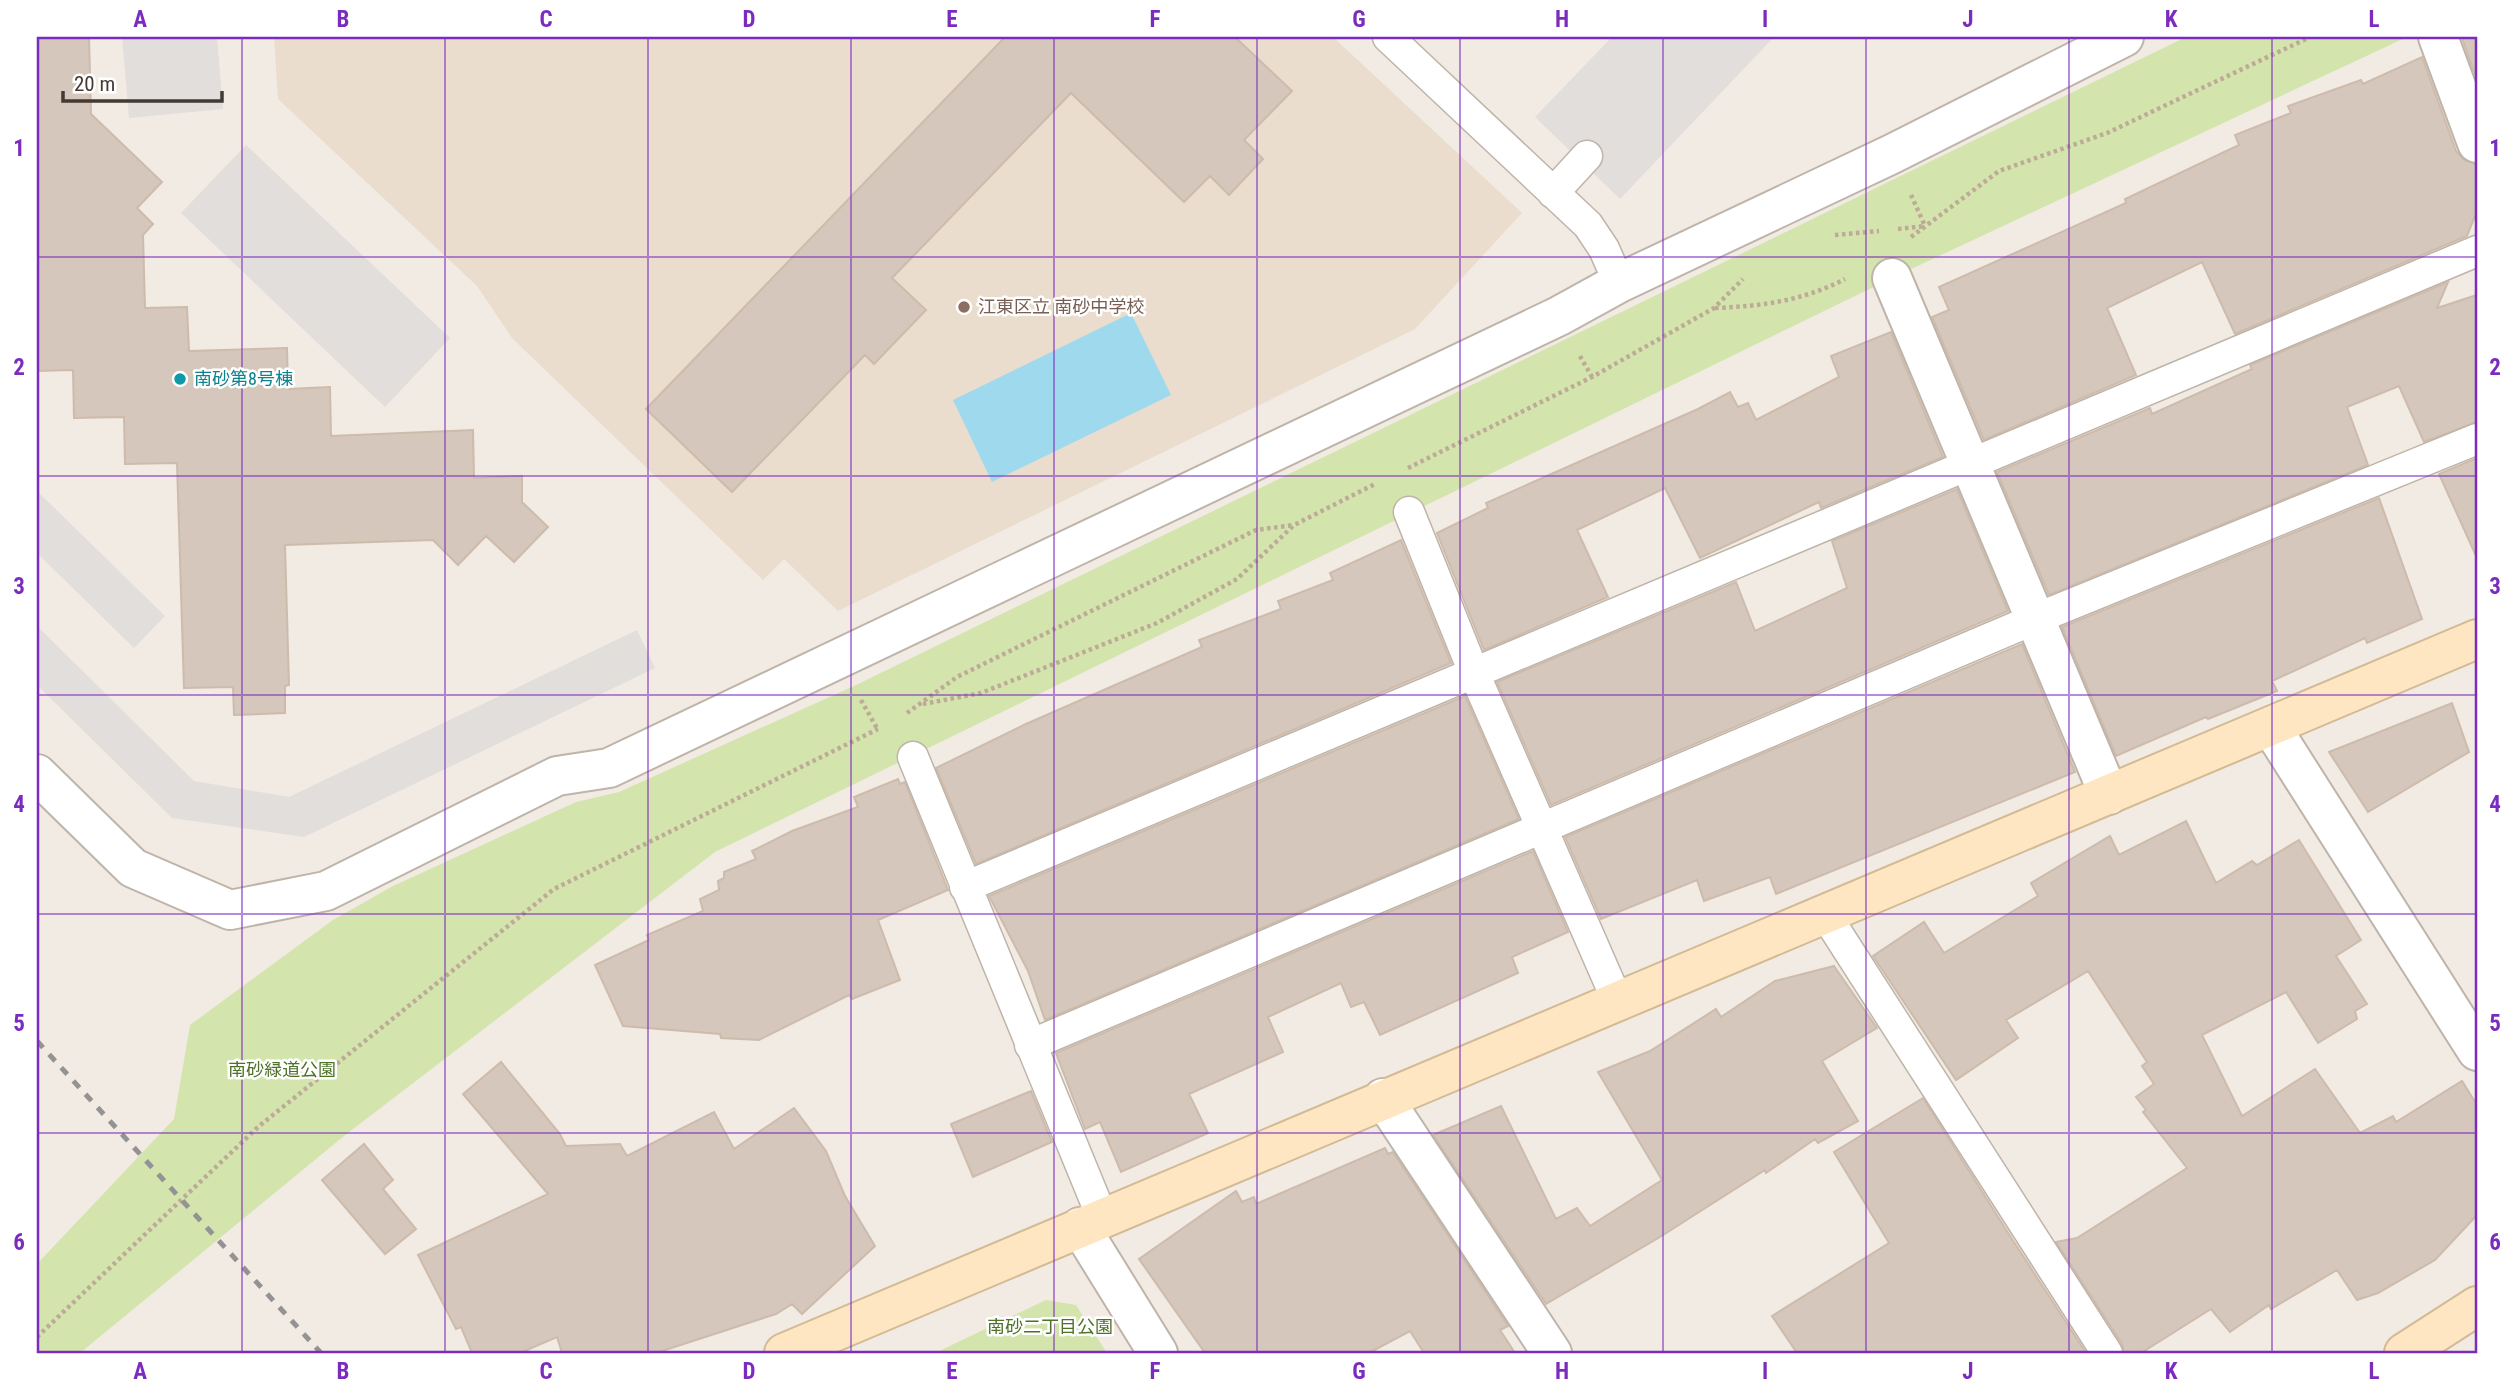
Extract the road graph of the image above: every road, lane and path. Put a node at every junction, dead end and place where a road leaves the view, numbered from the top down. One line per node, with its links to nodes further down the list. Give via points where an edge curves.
1 (1388, 37): 8 (lane)
2 (2124, 37): 16 (street, via 1892,154)
3 (2310, 37): 9 (path, via 2107,133 1999,172)
4 (2438, 37): 5 (street)
5 (2477, 143)
6 (1587, 156): 8 (lane)
7 (1906, 185): 9 (path)
8 (1553, 193): 16 (lane, via 1588,225)
9 (1925, 226): 10 (path); 11 (path)
10 (1824, 238)
11 (1905, 242)
12 (2477, 251): 19 (lane)
13 (1746, 276): 17 (path)
14 (1850, 276): 17 (path, via 1815,294 1758,306)
15 (1892, 278): 19 (street)
16 (1619, 283): 34 (street, via 1559,317 610,768 557,776 326,891 230,910 132,867)
17 (1714, 307): 20 (path, via 1592,377)
18 (2477, 439): 24 (lane)
19 (1969, 464): 24 (street); 26 (lane)
20 (1407, 468)
21 (1383, 480): 23 (path)
22 (1409, 512): 26 (lane)
23 (1294, 524): 28 (path, via 1256,530 957,677); 28 (path, via 1237,579 1157,623 981,693)
24 (2035, 619): 35 (street); 36 (lane)
25 (2477, 639): 31 (street)
26 (1474, 673): 36 (lane); 37 (lane)
27 (860, 697): 32 (path)
28 (919, 705): 29 (path)
29 (896, 720)
30 (887, 725): 32 (path)
31 (2271, 727): 35 (street); 41 (street)
32 (878, 730): 45 (path, via 554,889 258,1127)
33 (913, 757): 37 (lane)
34 (37, 774)
35 (2109, 795): 38 (street)
36 (1541, 828): 39 (lane); 40 (lane)
37 (965, 887): 40 (lane)
38 (1825, 914): 39 (street); 49 (lane)
39 (1617, 1000): 42 (street)
40 (1030, 1045): 43 (lane)
41 (2477, 1051)
42 (1383, 1098): 43 (street); 48 (street)
43 (1091, 1222): 46 (street); 47 (street)
44 (2477, 1306): 50 (street)
45 (37, 1337)
46 (784, 1353)
47 (1157, 1353)
48 (1552, 1353)
49 (2107, 1353)
50 (2404, 1353)

